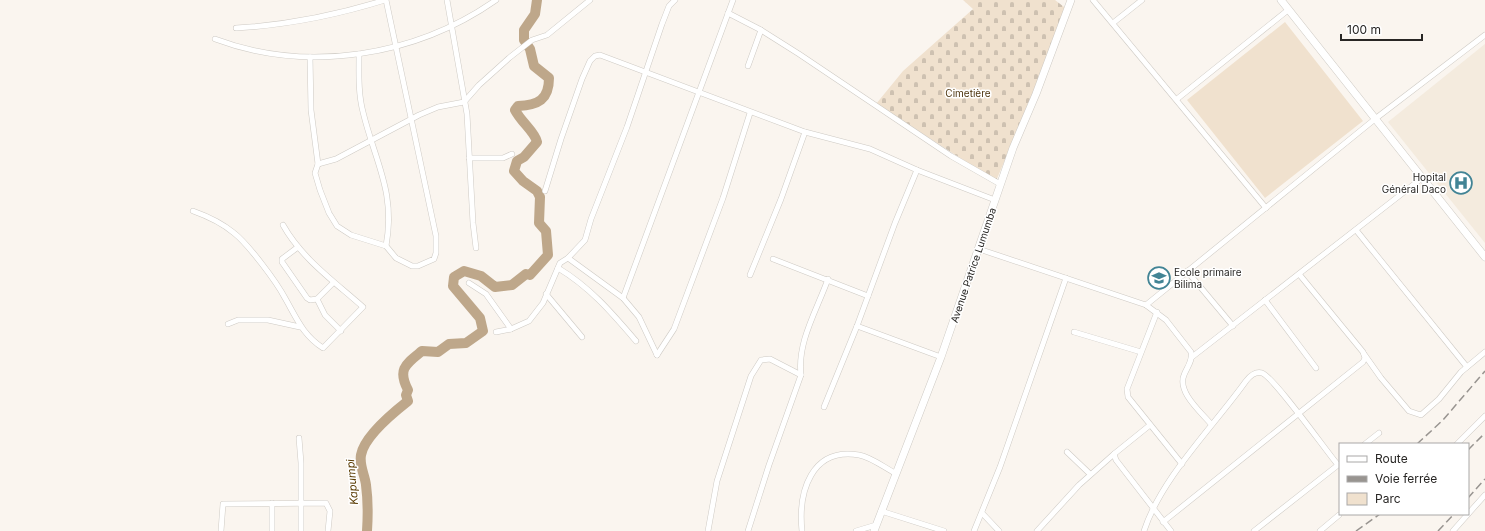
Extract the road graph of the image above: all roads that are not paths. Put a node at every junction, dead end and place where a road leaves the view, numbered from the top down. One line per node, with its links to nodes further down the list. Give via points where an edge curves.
1 (386, 0): 14 (street, via 291,23); 19 (street)
2 (448, 0): 15 (street)
3 (496, 0): 15 (street)
4 (590, 0): 26 (street, via 547,35 532,40 519,50 479,85)
5 (675, 0): 23 (street, via 669,6)
6 (733, 0): 12 (street)
7 (1071, 0): 37 (street, Avenue Patrice Lumumba)
8 (1093, 0): 13 (street)
9 (1142, 0): 13 (street)
10 (1281, 0): 11 (street)
11 (1288, 10): 25 (street); 29 (street)
12 (728, 13): 16 (street); 24 (street)
13 (1114, 23): 25 (street)
14 (236, 28)
15 (451, 28): 19 (street); 26 (street)
16 (761, 30): 22 (street); 37 (street, via 951,156)
17 (1485, 35): 29 (street)
18 (215, 39): 21 (street, via 252,50)
19 (395, 46): 20 (street); 28 (street)
20 (359, 54): 21 (street, via 331,58); 31 (street, via 359,94)
21 (310, 57): 34 (street, via 311,110)
22 (748, 66)
23 (645, 71): 24 (street); 38 (street, via 600,55 590,61); 49 (street, via 585,240)
24 (699, 92): 27 (street); 61 (street)
25 (1177, 99): 40 (street)
26 (464, 102): 28 (street, via 438,107); 33 (street)
27 (750, 113): 30 (street); 61 (street, via 723,198 674,329 657,355 639,316)
28 (410, 119): 31 (street); 44 (street, via 436,236 436,253 434,259 412,266 396,258)
29 (1374, 119): 36 (street); 40 (street)
30 (805, 132): 35 (street, via 870,149); 54 (street)
31 (371, 140): 34 (street, via 336,159); 44 (street, via 388,197 390,226)
32 (512, 154): 33 (street, via 504,158)
33 (469, 158): 46 (street)
34 (318, 164): 44 (street, via 315,173 320,190 337,226 351,235)
35 (917, 170): 39 (street); 60 (street)
36 (1422, 178): 43 (street); 48 (street)
37 (1000, 184): 39 (street, Avenue Patrice Lumumba)
38 (545, 191)
39 (995, 200): 47 (street, Avenue Patrice Lumumba)
40 (1266, 208): 52 (street)
41 (193, 211): 69 (street, via 205,215 238,236 276,283)
42 (283, 225): 45 (street)
43 (1356, 230): 53 (street); 81 (street)
44 (386, 246)
45 (298, 247): 57 (street); 62 (street, via 284,256 282,262 307,298)
46 (476, 248)
47 (979, 249): 55 (street); 79 (street, Avenue Patrice Lumumba)
48 (1485, 257)
49 (568, 258): 51 (street, via 560,263); 61 (street)
50 (773, 259): 56 (street)
51 (558, 268): 59 (street); 75 (street, via 599,298)
52 (1187, 271): 64 (street); 68 (street)
53 (1299, 274): 63 (street); 77 (street)
54 (750, 275)
55 (1066, 278): 64 (street); 104 (street)
56 (828, 279): 60 (street); 83 (street, via 802,348 799,362)
57 (333, 283): 62 (street); 71 (street, via 340,286 363,308)
58 (469, 283): 70 (street, via 486,294)
59 (546, 294): 70 (street, via 543,303 530,320); 74 (street)
60 (868, 296): 67 (street)
61 (623, 298)
62 (317, 299): 71 (street, via 325,315)
63 (1264, 300): 68 (street); 82 (street)
64 (1146, 306): 65 (street)
65 (1157, 312): 76 (street); 80 (street, via 1188,347)
66 (228, 324): 69 (street, via 238,320 268,320)
67 (857, 326): 79 (street); 84 (street)
68 (1232, 326): 80 (street)
69 (300, 327): 71 (street, via 323,348)
70 (511, 329): 72 (street)
71 (341, 331)
72 (496, 332)
73 (1074, 332): 76 (street)
74 (582, 337)
75 (636, 341)
76 (1141, 352): 88 (street, via 1127,389 1128,397)
77 (1363, 352): 81 (street, via 1409,411 1421,415 1439,399); 85 (street, via 1363,362)
78 (1485, 352): 81 (street)
79 (941, 357): 97 (street, Avenue Patrice Lumumba)
80 (1192, 357): 87 (street, via 1182,386)
81 (1466, 367)
82 (1316, 368)
83 (801, 375): 115 (street, via 770,359 761,360 756,366 717,481); 116 (street)
84 (824, 407)
85 (1298, 414): 87 (street, via 1274,383 1258,372 1251,375); 96 (street); 108 (street)
86 (1485, 416): 92 (street)
87 (1211, 424): 95 (street)
88 (1150, 425): 94 (street); 95 (street)
89 (1379, 433): 91 (street)
90 (299, 438): 101 (street)
91 (1366, 443)
92 (1458, 443)
93 (1067, 452): 98 (street)
94 (1114, 454): 98 (street); 102 (street)
95 (1182, 464): 102 (street)
96 (1339, 464): 125 (street)
97 (895, 473): 103 (street, Avenue Patrice Lumumba); 117 (street, via 861,455 847,454 823,460 809,477 802,509)
98 (1090, 474): 122 (street)
99 (1485, 495): 105 (street)
100 (272, 503): 101 (street); 111 (street, via 223,504); 112 (street)
101 (301, 504): 113 (street); 114 (street, via 326,503 330,511)
102 (1153, 507): 108 (street); 123 (street)
103 (881, 511): 109 (street, Avenue Patrice Lumumba); 110 (street)
104 (982, 513): 120 (street); 121 (street)
105 (1469, 513)
106 (1339, 515): 126 (street)
107 (1467, 515): 127 (street)
108 (1163, 522): 124 (street)
109 (875, 528): 118 (street)
110 (924, 528): 119 (street)
111 (221, 531)
112 (272, 531)
113 (301, 531)
114 (328, 531)
115 (708, 531)
116 (748, 531)
117 (802, 531)
118 (856, 531)
119 (944, 531)
120 (974, 531)
121 (999, 531)
122 (1037, 531)
123 (1144, 531)
124 (1171, 531)
125 (1254, 531)
126 (1320, 531)
127 (1453, 531)

